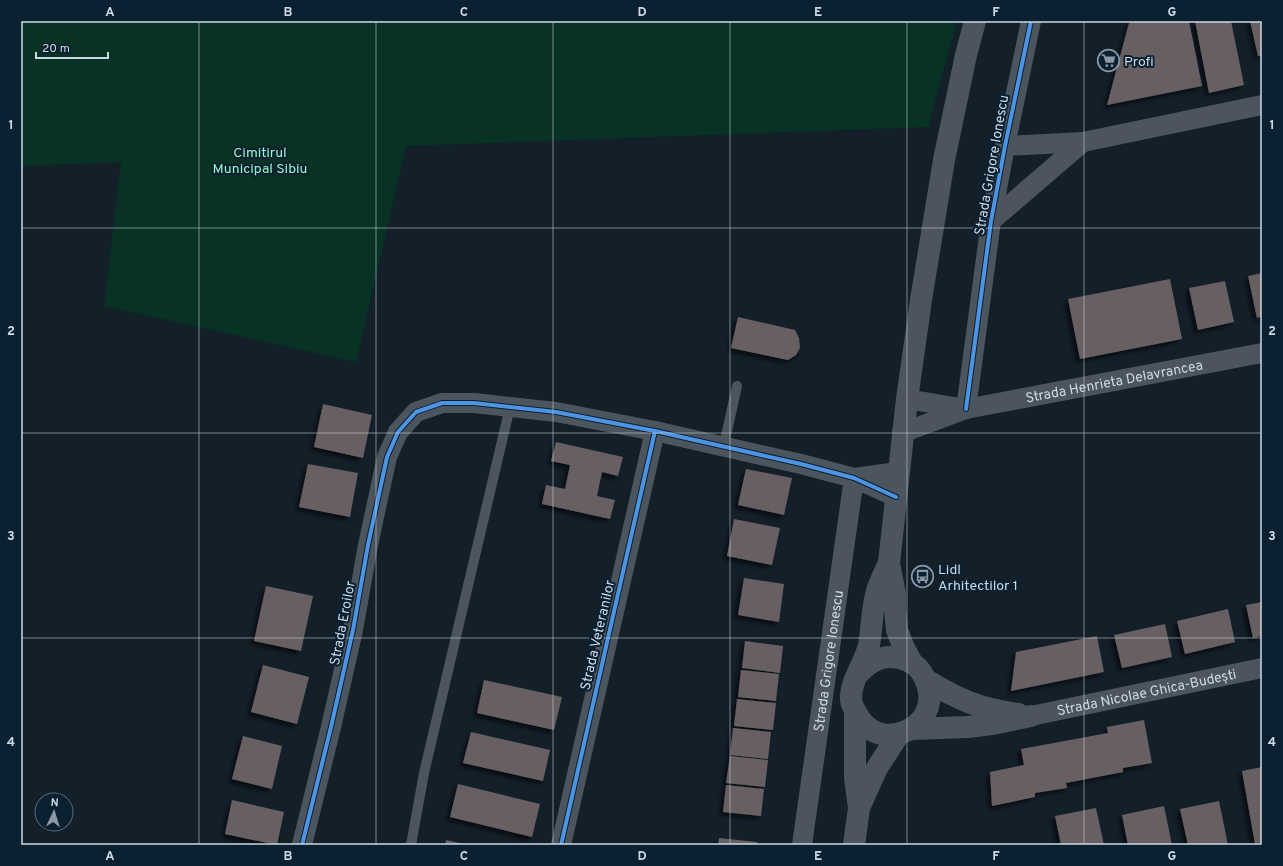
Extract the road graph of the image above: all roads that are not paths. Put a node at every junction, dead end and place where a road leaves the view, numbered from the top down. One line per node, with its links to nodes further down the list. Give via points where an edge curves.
1 (975, 21): 9 (main road, Strada Grigore Ionescu, via 944,160)
2 (1031, 21): 5 (street, Strada Grigore Ionescu)
3 (1262, 105): 4 (street)
4 (1083, 142): 5 (street); 6 (street)
5 (1005, 146): 6 (street, Strada Grigore Ionescu)
6 (991, 221): 11 (street, Strada Grigore Ionescu)
7 (1262, 353): 11 (street, Strada Henrieta Delavrancea)
8 (737, 386): 14 (lane)
9 (907, 399): 11 (street, Strada Henrieta Delavrancea); 13 (main road, Strada Grigore Ionescu)
10 (510, 407): 12 (street, via 556,412); 27 (street, Strada Eroilor, via 442,403 416,412 398,432 387,457 353,630); 28 (lane, via 424,773)
11 (966, 409): 13 (street, Strada Henrieta Delavrancea)
12 (655, 431): 14 (street); 29 (street, Strada Veteranilor)
13 (902, 433): 15 (main road, Strada Grigore Ionescu)
14 (724, 445): 16 (street)
15 (898, 472): 16 (street); 17 (main road, Strada Grigore Ionescu)
16 (854, 478): 17 (street); 30 (street, Strada Grigore Ionescu)
17 (896, 497): 18 (main road, Strada Grigore Ionescu)
18 (889, 563): 19 (main road, Strada Grigore Ionescu, via 895,594 897,630); 21 (main road, Strada Grigore Ionescu, via 877,592 869,645)
19 (912, 663): 21 (main road, via 902,658 877,659 866,665); 22 (main road, Strada Grigore Ionescu)
20 (1262, 668): 24 (street, Strada Nicolae Ghica-Budești)
21 (857, 675): 23 (main road, Strada Grigore Ionescu, via 852,687 851,700)
22 (926, 680): 24 (main road, via 972,704); 25 (main road, Strada Grigore Ionescu, via 929,702 926,712 920,722)
23 (855, 712): 25 (main road, via 873,731 886,735); 26 (main road, Strada Grigore Ionescu, via 855,778)
24 (1030, 716): 25 (main road, via 968,727)
25 (905, 731): 26 (main road, Strada Grigore Ionescu, via 877,768)
26 (859, 808): 31 (main road, Strada Grigore Ionescu)
27 (302, 845)
28 (411, 845)
29 (561, 845)
30 (802, 845)
31 (854, 845)

